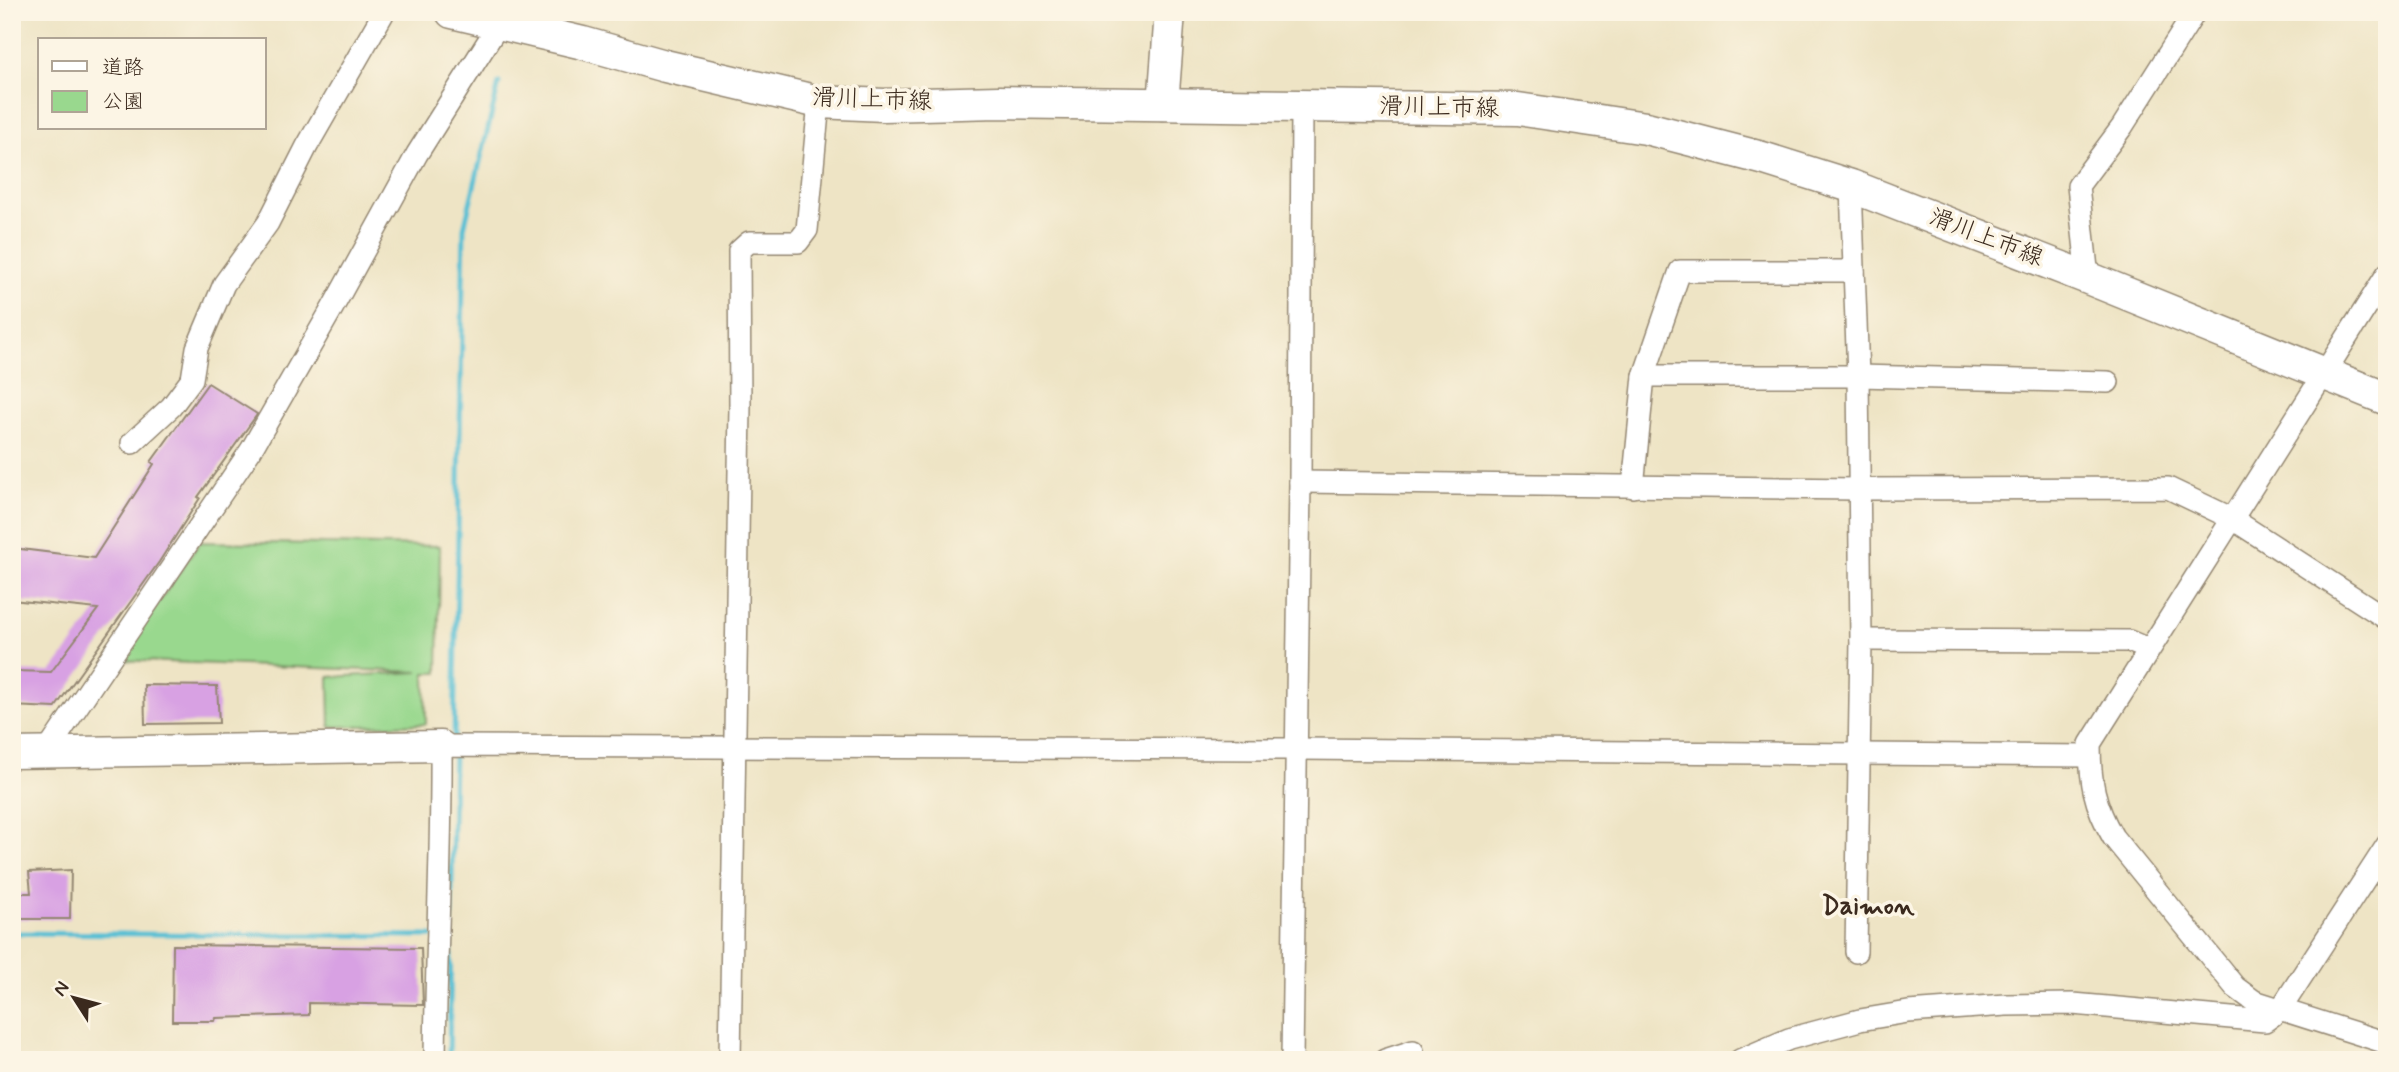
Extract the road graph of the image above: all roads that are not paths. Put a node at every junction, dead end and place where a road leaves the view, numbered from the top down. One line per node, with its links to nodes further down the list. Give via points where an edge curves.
1 (384, 12): 18 (street, via 268,223 224,284 197,348 192,379 171,407)
2 (452, 12): 5 (main road, 滑川上市線)
3 (1170, 12): 7 (street)
4 (2195, 12): 12 (street, via 2122,127 2078,186)
5 (499, 24): 6 (main road, 滑川上市線); 30 (street, via 416,154 251,450)
6 (819, 102): 7 (main road, 滑川上市線); 27 (street, via 807,230 798,242 749,242 739,251)
7 (1163, 105): 8 (main road, 滑川上市線)
8 (1302, 106): 9 (main road, 滑川上市線, via 1518,109 1556,114 1646,128); 19 (street)
9 (1851, 186): 10 (street); 12 (main road, 滑川上市線)
10 (1854, 271): 14 (street, via 1680,271); 15 (street)
11 (2387, 274): 13 (street)
12 (2088, 278): 13 (main road, 滑川上市線)
13 (2324, 373): 17 (main road, 滑川上市線); 22 (street)
14 (1644, 376): 15 (street); 20 (street)
15 (1857, 376): 16 (street); 21 (street)
16 (2108, 382)
17 (2387, 399)
18 (132, 443)
19 (1300, 482): 20 (street); 28 (street)
20 (1633, 487): 21 (street)
21 (1858, 489): 22 (street, via 2168,488); 24 (street)
22 (2231, 518): 23 (street); 25 (street)
23 (2387, 620)
24 (1861, 640): 25 (street, via 2129,641); 31 (street)
25 (2148, 649): 32 (street, via 2093,735)
26 (440, 746): 27 (street); 30 (street); 38 (street)
27 (735, 746): 28 (street); 39 (street)
28 (1297, 749): 31 (street); 40 (street)
29 (12, 753): 30 (street)
30 (46, 753)
31 (1858, 755): 32 (street); 34 (street)
32 (2090, 756): 35 (street, via 2093,793 2113,837 2235,986 2254,1001)
33 (2387, 845): 35 (street)
34 (1856, 952)
35 (2280, 1010): 36 (street); 42 (street, via 2265,1021 2073,1004 1908,1012 1789,1039)
36 (2387, 1043)
37 (1413, 1051): 41 (street)
38 (435, 1060)
39 (730, 1060)
40 (1292, 1060)
41 (1385, 1060)
42 (1740, 1060)

